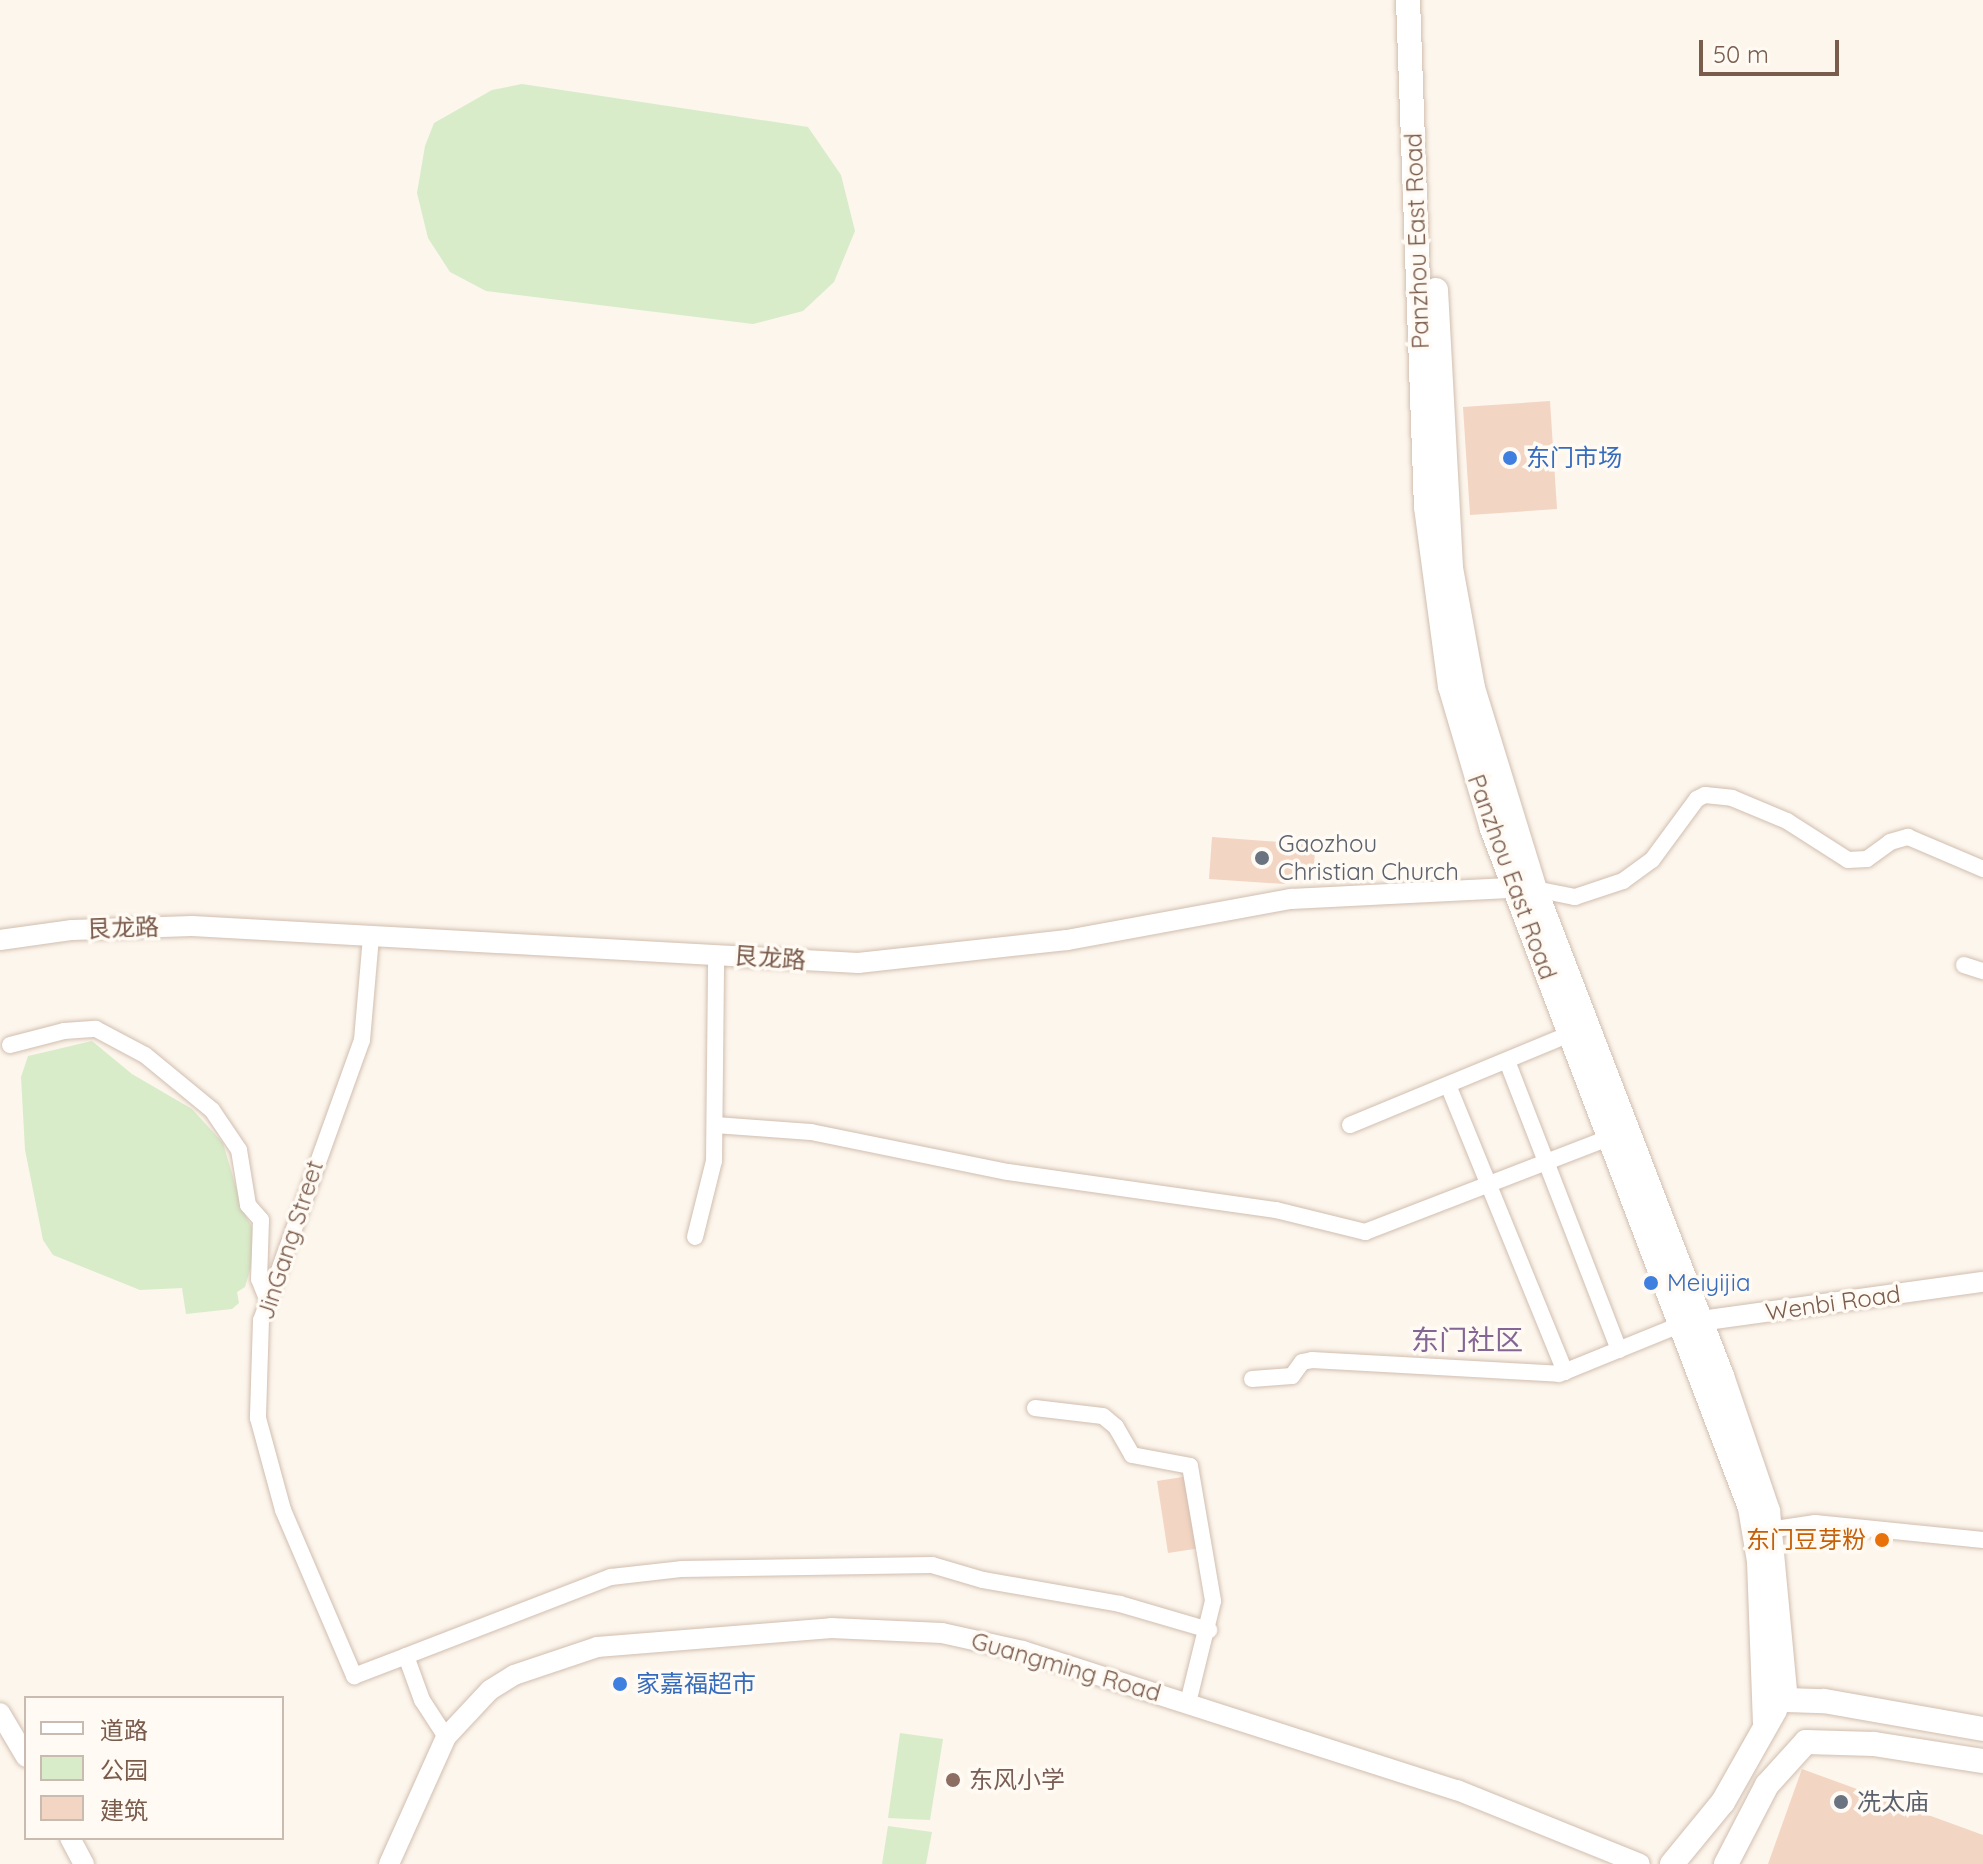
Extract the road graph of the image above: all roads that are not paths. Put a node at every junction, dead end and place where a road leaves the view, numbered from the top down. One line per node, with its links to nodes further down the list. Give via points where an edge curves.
1 (1408, 0): 4 (main road, Panzhou East Road, via 1430,564 1450,686 1475,779)
2 (1424, 0): 4 (main road, Panzhou East Road, via 1451,568 1487,745)
3 (1983, 869): 4 (street, via 1908,837 1890,842 1867,859 1848,860 1787,821 1732,798 1705,795 1652,860 1623,881 1575,897)
4 (1524, 887): 7 (street, 艮龙路, via 1291,899 1067,940 858,963); 10 (main road, Panzhou East Road)
5 (371, 937): 6 (street, 艮龙路, via 125,926); 7 (street, 艮龙路); 21 (street, JinGang Street, via 362,1040)
6 (0, 940)
7 (716, 954): 14 (street)
8 (1964, 965): 9 (street)
9 (1983, 971)
10 (1579, 1030): 12 (street); 16 (main road, Panzhou East Road)
11 (10, 1045): 21 (street, via 96,1029 145,1055 212,1110 239,1150 248,1205 261,1220 259,1279)
12 (1507, 1061): 13 (street); 17 (street)
13 (1448, 1085): 15 (street); 18 (street)
14 (715, 1125): 18 (street, via 821,1133 1008,1172 1276,1210 1361,1232); 19 (street, via 714,1161)
15 (1350, 1125)
16 (1619, 1134): 17 (street); 22 (main road, Panzhou East Road)
17 (1545, 1163): 18 (street); 23 (street)
18 (1489, 1186): 24 (street)
19 (695, 1237)
20 (1983, 1282): 22 (street, Wenbi Road)
21 (267, 1299): 30 (street, JinGang Street, via 256,1379 262,1444 283,1510 354,1676)
22 (1692, 1322): 23 (street); 27 (main road, Panzhou East Road, via 1733,1456)
23 (1619, 1350): 24 (street)
24 (1565, 1372): 25 (street, via 1312,1360 1302,1362 1292,1376)
25 (1252, 1379)
26 (1035, 1408): 29 (street, via 1103,1416 1132,1455 1190,1466 1212,1586)
27 (1763, 1531): 28 (street, via 1830,1524); 31 (main road, Panzhou East Road); 34 (main road, Panzhou East Road)
28 (1983, 1540)
29 (1209, 1630): 30 (street, via 1120,1604 983,1580 937,1565 681,1569 611,1577); 32 (street)
30 (406, 1656): 36 (street, via 422,1700)
31 (1786, 1700): 34 (main road); 35 (main road, via 1824,1701)
32 (1188, 1703): 36 (street, Guangming Road, via 1023,1651 950,1635 818,1629 673,1638 558,1657 490,1690); 42 (street, Guangming Road, via 1457,1790)
33 (0, 1713): 37 (street)
34 (1765, 1721): 43 (main road, via 1723,1802)
35 (1983, 1729)
36 (446, 1737): 41 (street, Guangming Road)
37 (24, 1754)
38 (1983, 1761): 44 (main road, via 1874,1744 1806,1742 1767,1785)
39 (71, 1840): 40 (street)
40 (84, 1864)
41 (389, 1864)
42 (1640, 1864)
43 (1672, 1864)
44 (1726, 1864)

